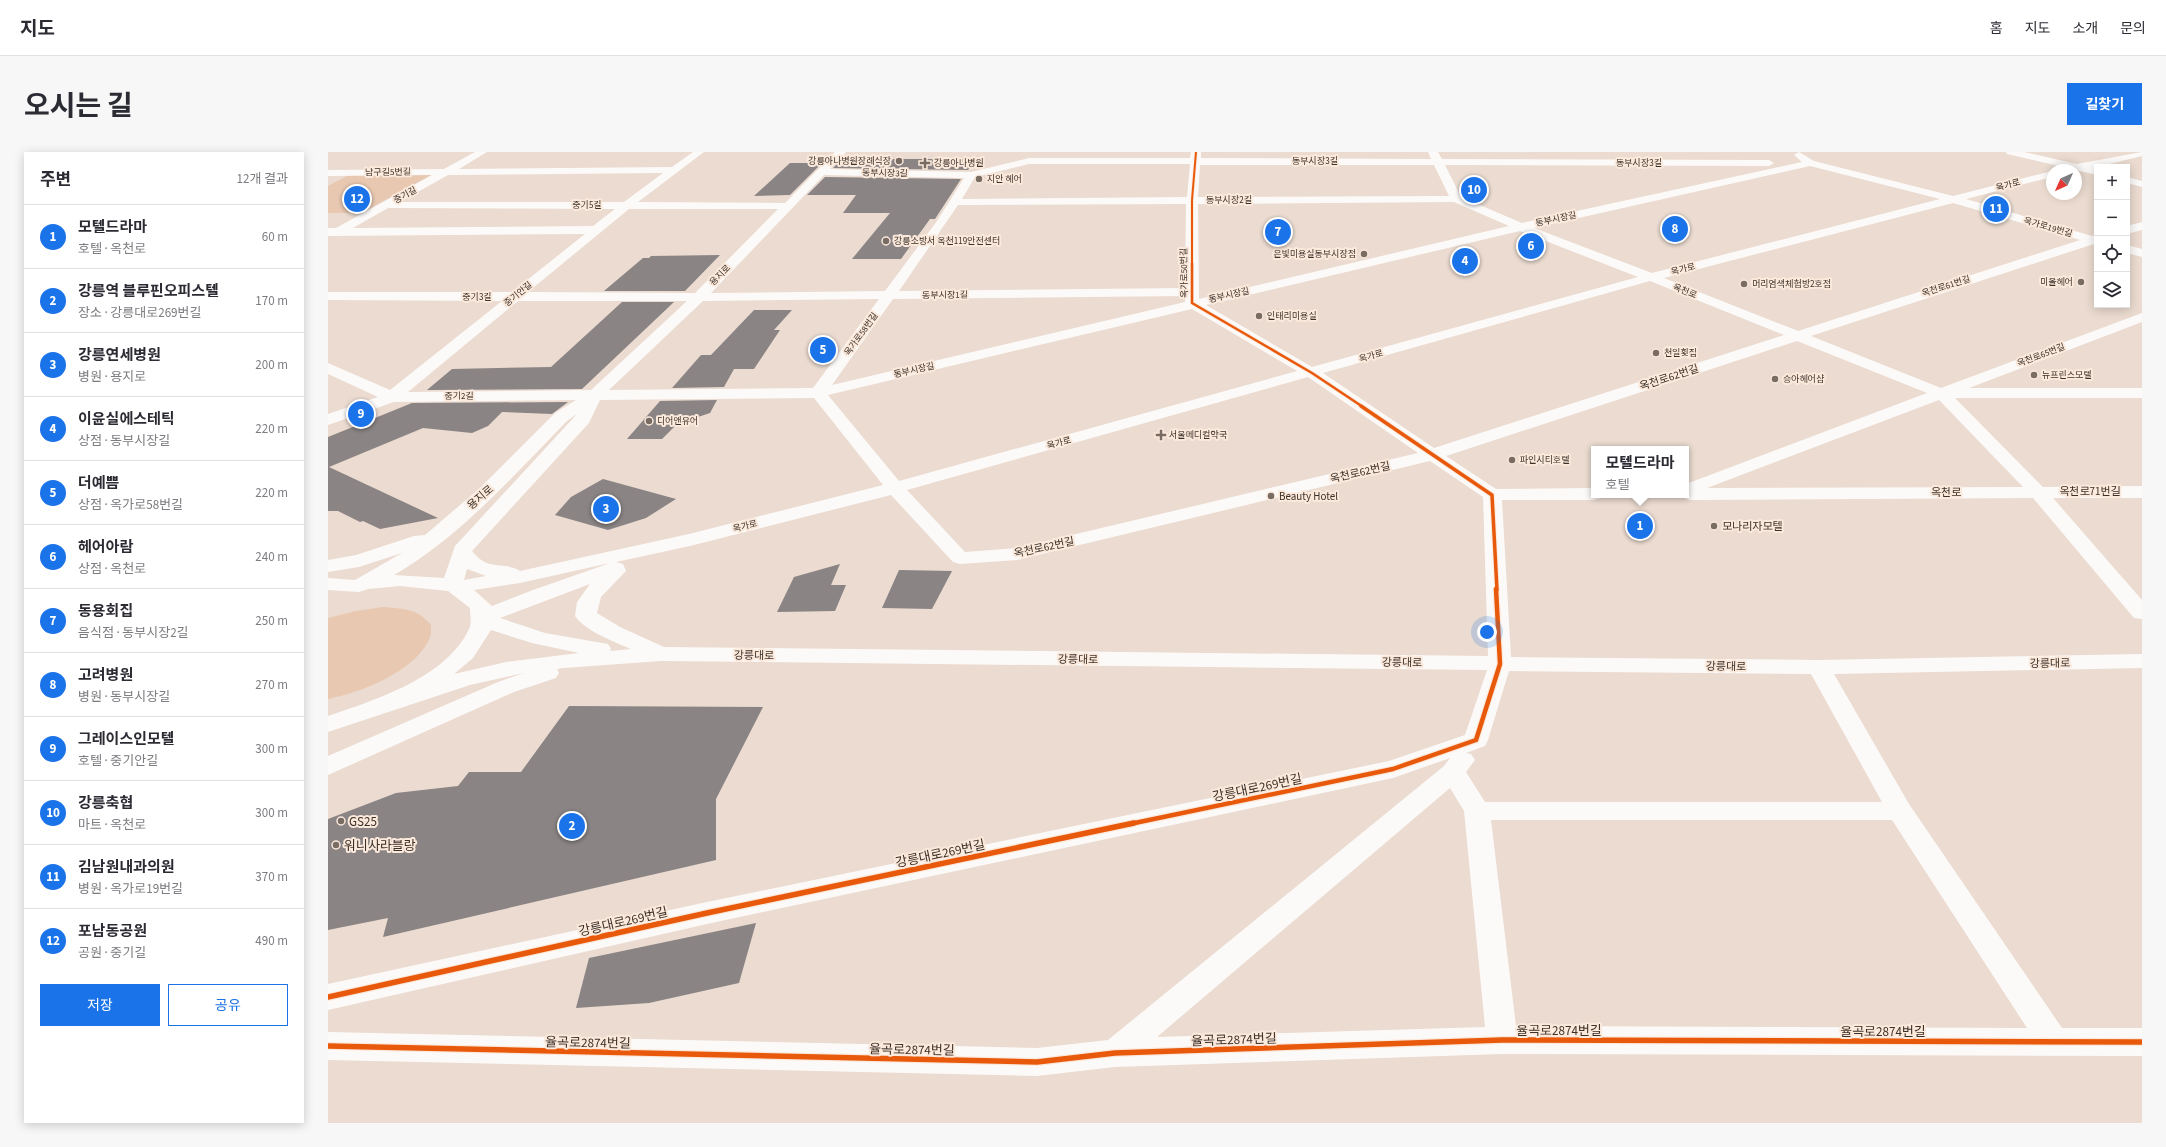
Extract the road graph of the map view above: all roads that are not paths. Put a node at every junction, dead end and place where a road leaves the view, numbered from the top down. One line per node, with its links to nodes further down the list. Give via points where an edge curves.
1 (482, 152): 17 (street, 중기길)
2 (699, 152): 16 (street, 중기안길)
3 (841, 152): 19 (street, 용지로)
4 (1794, 152): 11 (street)
5 (2011, 152): 12 (street)
6 (2118, 152): 13 (street)
7 (2142, 153): 14 (street)
8 (1031, 156): 9 (street, 동부시장3길); 21 (street, 동부시장3길)
9 (1195, 156): 10 (street, 동부시장3길); 26 (street, 옥가로50번길)
10 (1436, 157): 11 (street, 동부시장3길); 25 (street)
11 (1810, 163): 27 (street, 옥가로19번길); 33 (street, 동부시장길)
12 (2064, 164)
13 (2079, 164)
14 (2082, 166)
15 (2082, 168): 18 (street)
16 (676, 170): 17 (street, 남구길5번길); 30 (street, 중기안길)
17 (448, 171): 20 (street, 남구길5번길); 29 (street, 중기길)
18 (2094, 171)
19 (822, 172): 21 (street, 동부시장3길); 31 (street, 용지로)
20 (328, 173)
21 (971, 175): 28 (street, 옥가로58번길)
22 (2046, 176): 27 (street, 옥가로)
23 (2130, 181): 24 (street)
24 (2142, 184)
25 (1456, 199): 26 (street, 동부시장2길); 33 (street, 옥천로)
26 (1192, 200): 28 (street, 동부시장2길); 47 (street, 옥가로50번길)
27 (1952, 200): 38 (street, 옥가로19번길); 42 (street, 옥가로)
28 (954, 202): 43 (street, 옥가로58번길)
29 (385, 205): 30 (street, 중기5길); 36 (street, 중기길)
30 (627, 205): 31 (street, 중기5길); 35 (street, 중기안길)
31 (788, 206): 46 (street, 용지로)
32 (2142, 226): 34 (street)
33 (1521, 227): 42 (street, 옥천로); 47 (street, 동부시장길)
34 (2130, 229)
35 (597, 230): 36 (street); 45 (street, 중기안길)
36 (334, 232): 37 (street, 중기길)
37 (328, 239)
38 (2094, 239)
39 (2094, 239): 49 (street, 옥천로61번길)
40 (2130, 250): 41 (street)
41 (2142, 253)
42 (1651, 277): 49 (street, 옥천로); 51 (street, 옥가로)
43 (889, 295): 46 (street, 동부시장1길); 47 (street, 동부시장1길); 52 (street, 옥가로58번길)
44 (328, 296): 45 (street, 중기3길)
45 (513, 297): 46 (street, 중기3길); 56 (street, 중기안길)
46 (699, 297): 55 (street, 용지로)
47 (1192, 298): 51 (street, 옥가로50번길); 52 (street, 동부시장길)
48 (2142, 317): 53 (street, 옥천로65번길)
49 (1796, 335): 53 (street, 옥천로); 58 (street, 옥천로62번길)
50 (328, 368): 56 (street, 중기2길)
51 (1312, 373): 58 (street, 옥가로50번길); 59 (street, 옥가로)
52 (818, 393): 55 (street, 동부시장길); 59 (street)
53 (1941, 393): 54 (street); 60 (street); 61 (street, 옥천로)
54 (2142, 393)
55 (596, 394): 56 (street, 중기2길); 66 (street, 용지로, via 561,417 487,492); 68 (street, 용지로, via 583,419)
56 (392, 397): 57 (street, 중기안길)
57 (328, 420)
58 (1431, 456): 59 (street, 옥천로62번길, via 1017,554 960,558); 65 (street, 옥가로50번길)
59 (895, 488): 67 (street, 옥가로)
60 (1689, 489)
61 (2037, 491): 62 (street, 옥천로71번길); 64 (street, 옥천로); 76 (street, 옥천로)
62 (2142, 492)
63 (1591, 494): 65 (street)
64 (1689, 494)
65 (1492, 495): 80 (street)
66 (434, 536): 69 (street, via 377,555); 73 (street, 용지로, via 412,556)
67 (690, 540): 70 (street); 71 (street)
68 (462, 550): 71 (street, via 471,563 487,571 512,573); 74 (street)
69 (328, 566)
70 (622, 566): 77 (street, via 540,594); 78 (street, via 595,590 588,600 586,616 612,632)
71 (559, 567): 74 (street, via 498,581)
72 (328, 584): 73 (street)
73 (359, 586): 74 (street, via 400,580); 75 (street)
74 (455, 586): 77 (street, via 481,606)
75 (328, 594)
76 (2142, 613)
77 (482, 618): 78 (street, via 506,628 565,645); 82 (street, via 481,628 465,653 434,680)
78 (661, 654): 80 (street, 강릉대로); 82 (street, via 506,669 455,682); 87 (street, via 553,671 506,687)
79 (2142, 661): 81 (street, 강릉대로)
80 (1500, 664): 81 (street, 강릉대로); 86 (street)
81 (1819, 667): 90 (street)
82 (389, 704): 83 (street)
83 (357, 715): 84 (street); 85 (street)
84 (328, 724)
85 (328, 731)
86 (1476, 740): 88 (street); 91 (street, 강릉대로269번길, via 1394,769 714,911)
87 (328, 766)
88 (1453, 772): 89 (street); 96 (street)
89 (1477, 811): 90 (street); 92 (street)
90 (1900, 811): 93 (street)
91 (328, 997)
92 (1502, 1040): 93 (street, 율곡로2874번길); 96 (street, 율곡로2874번길)
93 (2054, 1042): 94 (street, 율곡로2874번길)
94 (2142, 1042)
95 (328, 1046): 96 (street, 율곡로2874번길, via 1037,1062)
96 (1114, 1053)

